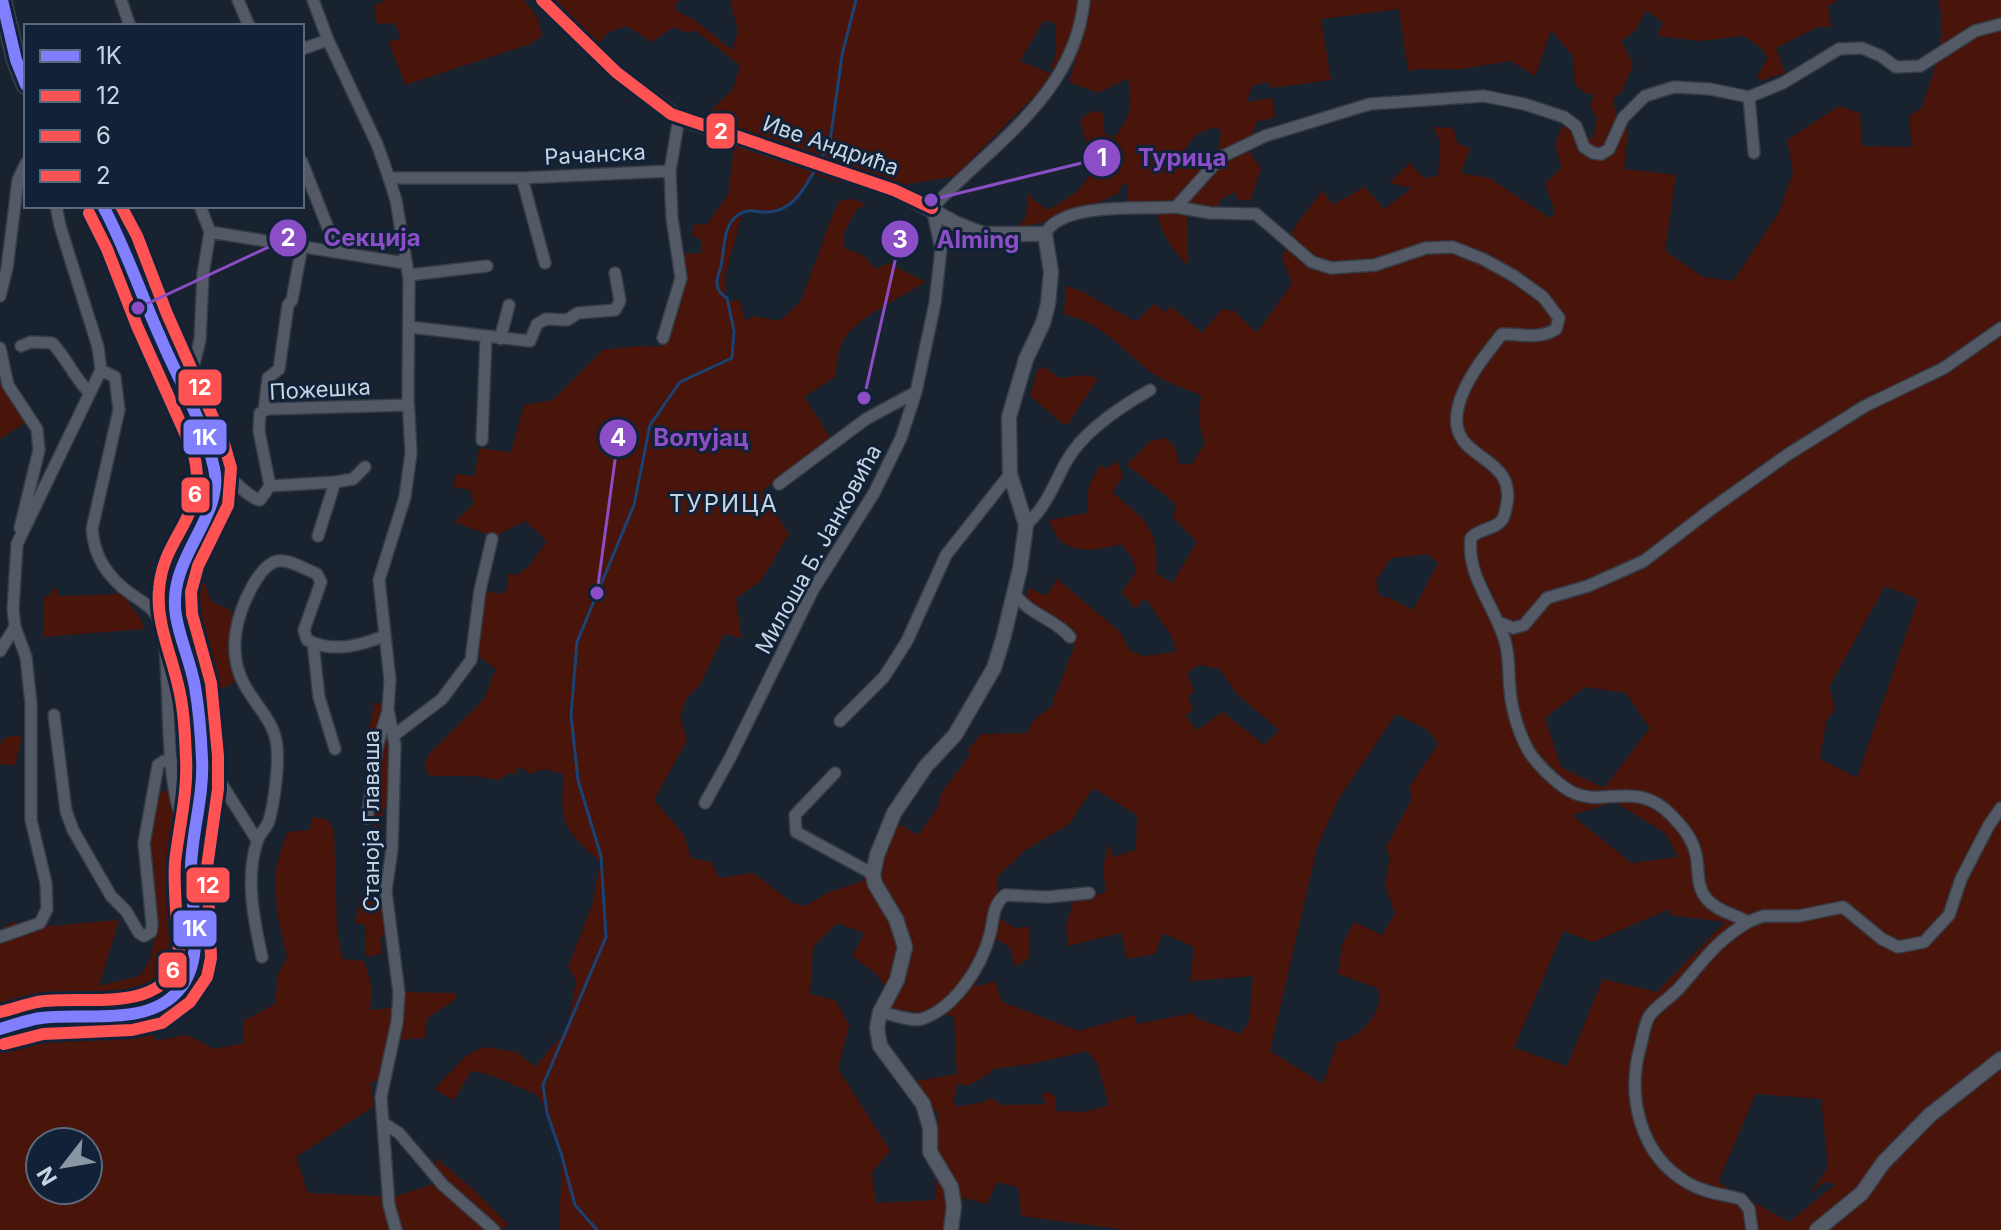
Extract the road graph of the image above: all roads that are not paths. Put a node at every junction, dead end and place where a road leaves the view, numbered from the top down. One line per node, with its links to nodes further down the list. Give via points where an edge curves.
1 (2, 0): 12 (main road)
2 (121, 0): 7 (street)
3 (238, 0): 8 (street)
4 (313, 0): 10 (street, Станоја Главаша)
5 (542, 0): 14 (street, Иве Андрића, via 616,72)
6 (1084, 0): 25 (street, via 1082,26 1058,78)
7 (129, 24)
8 (248, 24)
9 (2001, 24): 13 (street, via 1975,31 1920,66 1896,67 1862,48 1839,49)
10 (328, 40): 11 (street); 19 (street, Станоја Главаша)
11 (304, 48)
12 (24, 80)
13 (1749, 97): 15 (street); 21 (street, via 1674,87 1645,96 1623,118 1609,149 1601,154 1584,147 1576,126 1564,117 1524,104 1484,96 1370,104 1265,136 1221,157)
14 (679, 118): 18 (street, Рачанска); 25 (street, Иве Андрића, via 894,190)
15 (1754, 153)
16 (24, 167): 34 (street)
17 (304, 167): 29 (street)
18 (670, 171): 20 (street, Рачанска); 39 (street, Рачанска, via 681,278)
19 (389, 178): 20 (street, Рачанска); 32 (street, Станоја Главаша)
20 (522, 178): 30 (street, Рачанска)
21 (1176, 207): 27 (street, via 1092,210 1057,220); 62 (street, via 1256,214 1312,262 1331,268 1375,265 1426,248 1453,247 1514,276 1554,309 1559,318 1549,333 1502,334 1464,391 1457,414 1460,436 1501,472 1509,490 1501,521 1476,532 1470,548 1483,594)
22 (56, 208): 43 (street)
23 (104, 208): 44 (main road)
24 (201, 208): 26 (street)
25 (932, 208): 27 (street, Иве Андрића, via 983,234); 47 (street, Милоша Б. Јанковића, via 941,249)
26 (210, 232): 28 (street); 44 (street, via 200,340)
27 (1045, 234): 53 (street, via 1051,272 1048,304 1009,417)
28 (302, 246): 29 (street); 49 (street, via 279,369 268,378)
29 (337, 251): 32 (street)
30 (545, 263)
31 (487, 266): 32 (street)
32 (407, 269): 36 (street, Станоја Главаша)
33 (615, 273): 40 (street, via 620,301 615,310 546,319 537,324 530,341)
34 (0, 296)
35 (509, 305): 40 (street)
36 (410, 327): 38 (street); 48 (street, Станоја Главаша)
37 (2001, 328): 62 (street, via 1944,368 1865,406 1787,455 1644,561 1547,598 1524,625 1513,628)
38 (486, 337): 40 (street); 50 (street)
39 (663, 338)
40 (500, 339)
41 (21, 346): 46 (street, via 52,343)
42 (0, 348): 60 (street, via 8,385 37,429 39,450)
43 (101, 370): 46 (street); 74 (street, via 115,377 119,410 93,542 109,573 155,614 163,633)
44 (183, 389): 51 (main road)
45 (1150, 390): 57 (street, via 1079,444 1039,514)
46 (89, 392): 60 (street)
47 (916, 392): 55 (street, via 866,419); 76 (street, Милоша Б. Јанковића, via 874,493 813,590)
48 (408, 405): 49 (street, Пожешка); 64 (street, Станоја Главаша, via 411,453 405,497 379,580)
49 (264, 411): 56 (street, Пожешка, via 259,431)
50 (482, 440)
51 (213, 462): 56 (street, via 254,499 264,497); 73 (main road, via 213,500 183,560 175,590 176,616 195,686)
52 (365, 467): 54 (street, via 353,479)
53 (1010, 474): 57 (street); 70 (street, via 946,555 907,641 884,677)
54 (335, 482): 56 (street); 58 (street)
55 (779, 484)
56 (270, 486)
57 (1026, 525): 61 (street)
58 (318, 536)
59 (492, 539): 71 (street, via 471,660 442,699)
60 (17, 544): 63 (street)
61 (1015, 594): 65 (street); 81 (street, via 994,668 955,735 894,813)
62 (1498, 622): 83 (street, via 1506,642 1515,715 1527,749 1567,790 1581,796 1631,794 1656,802 1691,841 1704,897)
63 (15, 627): 67 (street); 84 (street, via 28,672 31,820 47,909 40,923)
64 (384, 636): 66 (street, via 344,648); 68 (street, Станоја Главаша)
65 (1070, 637)
66 (313, 643): 72 (street, via 319,697); 79 (street, via 304,630 321,582 317,574 275,560 242,603 235,629 243,682 278,747 268,823)
67 (0, 651)
68 (388, 709): 71 (street, Станоја Главаша); 78 (street, Станоја Главаша)
69 (54, 715): 74 (street, via 73,830 111,896 144,936 152,924 144,843 148,814 158,765)
70 (840, 721)
71 (393, 736): 89 (street, Станоја Главаша, via 392,849 386,891 399,993 381,1097)
72 (335, 749)
73 (202, 758): 79 (street); 80 (main road)
74 (172, 762): 80 (street, via 182,825)
75 (835, 773): 81 (street, via 795,815 796,832)
76 (705, 803)
77 (2001, 808): 83 (street, via 1961,879 1949,915 1924,942 1898,947 1843,907)
78 (367, 818)
79 (257, 840): 85 (street, via 252,900)
80 (193, 844): 87 (main road, via 195,955 192,971 174,996 140,1012 57,1016)
81 (873, 874): 86 (street, via 905,947 897,980)
82 (1089, 893): 86 (street, via 1005,895 997,902 976,969 944,1007 919,1020)
83 (1748, 922): 93 (street, via 1709,950 1649,1016 1633,1094 1640,1125 1661,1162 1707,1193 1741,1199 1749,1209)
84 (0, 937)
85 (262, 957)
86 (880, 1012): 92 (street, via 880,1046 923,1104 930,1152 951,1187)
87 (0, 1029)
88 (2001, 1059): 94 (street, via 1930,1115 1862,1193)
89 (383, 1123): 90 (street, Станоја Главаша); 91 (street)
90 (396, 1230)
91 (494, 1230)
92 (951, 1230)
93 (1752, 1230)
94 (1817, 1230)

